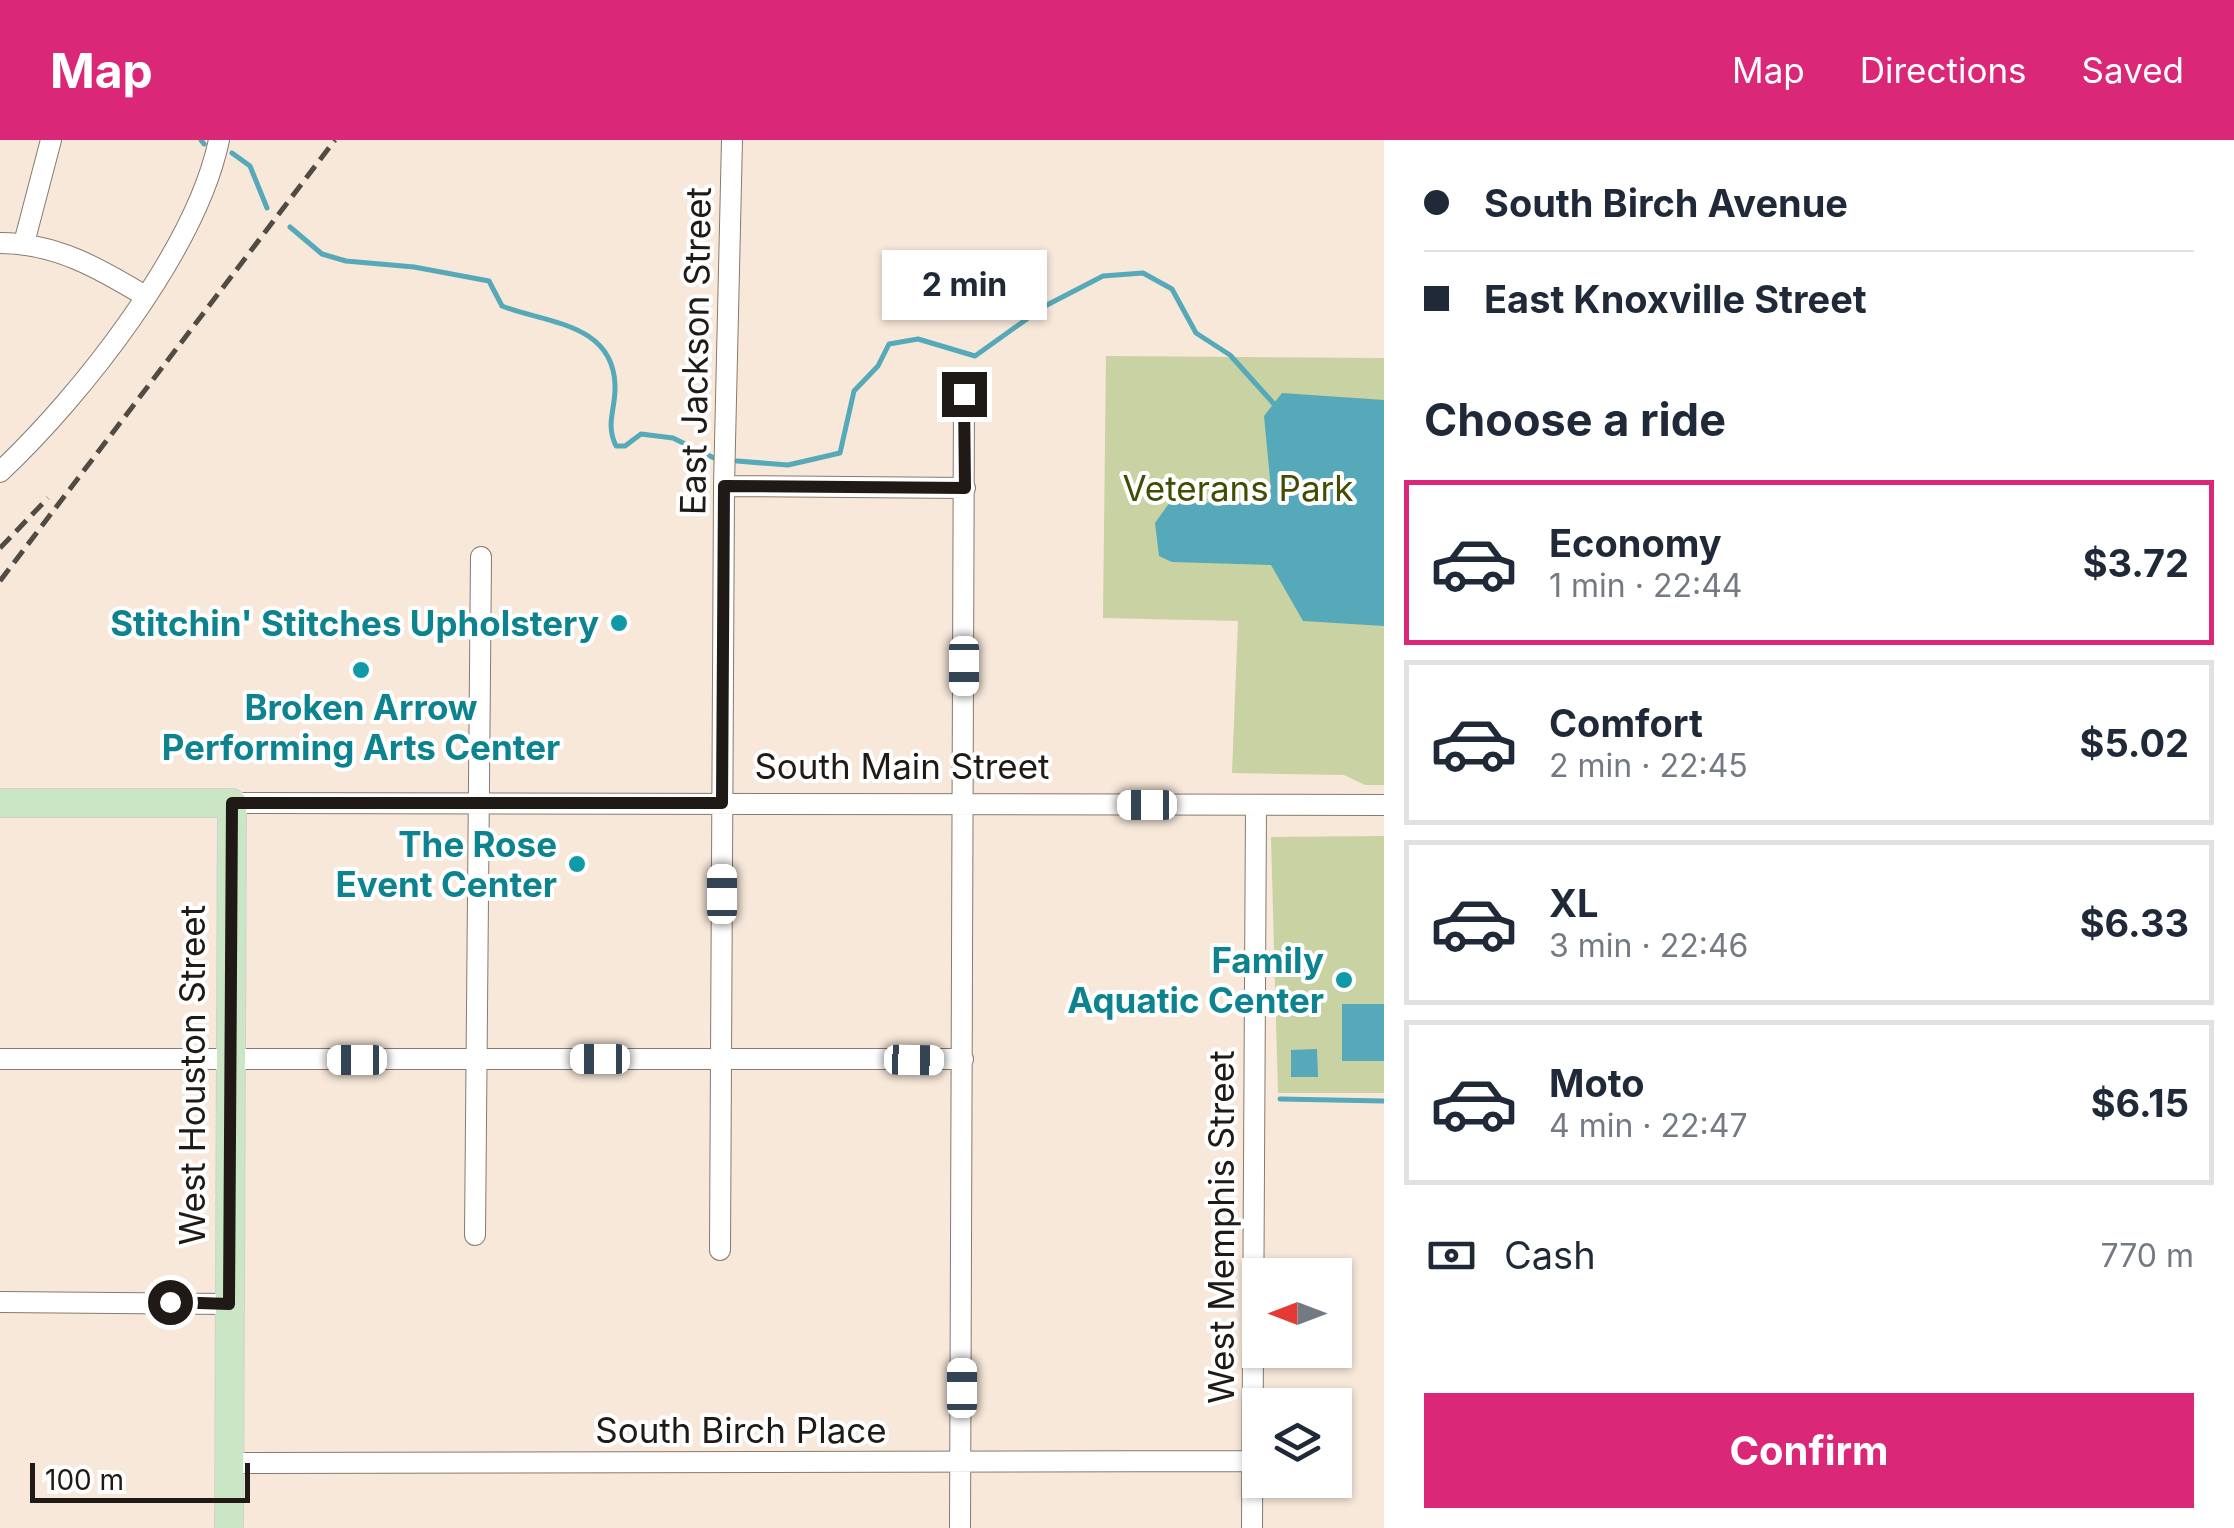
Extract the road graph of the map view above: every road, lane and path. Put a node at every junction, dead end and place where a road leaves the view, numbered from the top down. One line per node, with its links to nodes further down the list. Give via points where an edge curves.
1 (51, 140): 5 (street)
2 (219, 140): 6 (street, via 200,200)
3 (732, 140): 9 (street, East Jackson Street)
4 (0, 242): 5 (street)
5 (24, 243): 6 (street, via 70,255)
6 (144, 296): 8 (street, via 82,382)
7 (964, 394): 10 (street)
8 (0, 472)
9 (724, 486): 10 (street); 15 (street, East Jackson Street)
10 (965, 488): 16 (street)
11 (482, 557): 12 (street)
12 (477, 802): 14 (street, South Main Street); 15 (street, South Main Street); 23 (street)
13 (0, 803): 14 (main road, South Main Street)
14 (232, 803): 21 (main road, West Houston Street)
15 (722, 803): 16 (street, South Main Street); 19 (street, East Jackson Street)
16 (964, 804): 17 (street, South Main Street); 22 (street)
17 (1256, 806): 18 (street, South Main Street); 28 (street, West Memphis Street)
18 (1384, 806)
19 (721, 1058): 22 (street); 23 (street); 25 (street, East Jackson Street)
20 (0, 1059): 21 (street)
21 (228, 1059): 23 (street); 27 (main road, West Houston Street)
22 (963, 1059): 30 (street)
23 (477, 1060): 24 (street)
24 (474, 1235)
25 (720, 1250)
26 (0, 1302): 27 (street)
27 (229, 1304): 31 (main road, West Houston Street)
28 (1252, 1388)
29 (1242, 1461): 30 (street, South Birch Place)
30 (961, 1462): 31 (street, South Birch Place); 34 (street)
31 (229, 1463): 33 (main road, West Houston Street)
32 (1252, 1498): 35 (street, West Memphis Street)
33 (229, 1528)
34 (960, 1528)
35 (1252, 1528)

